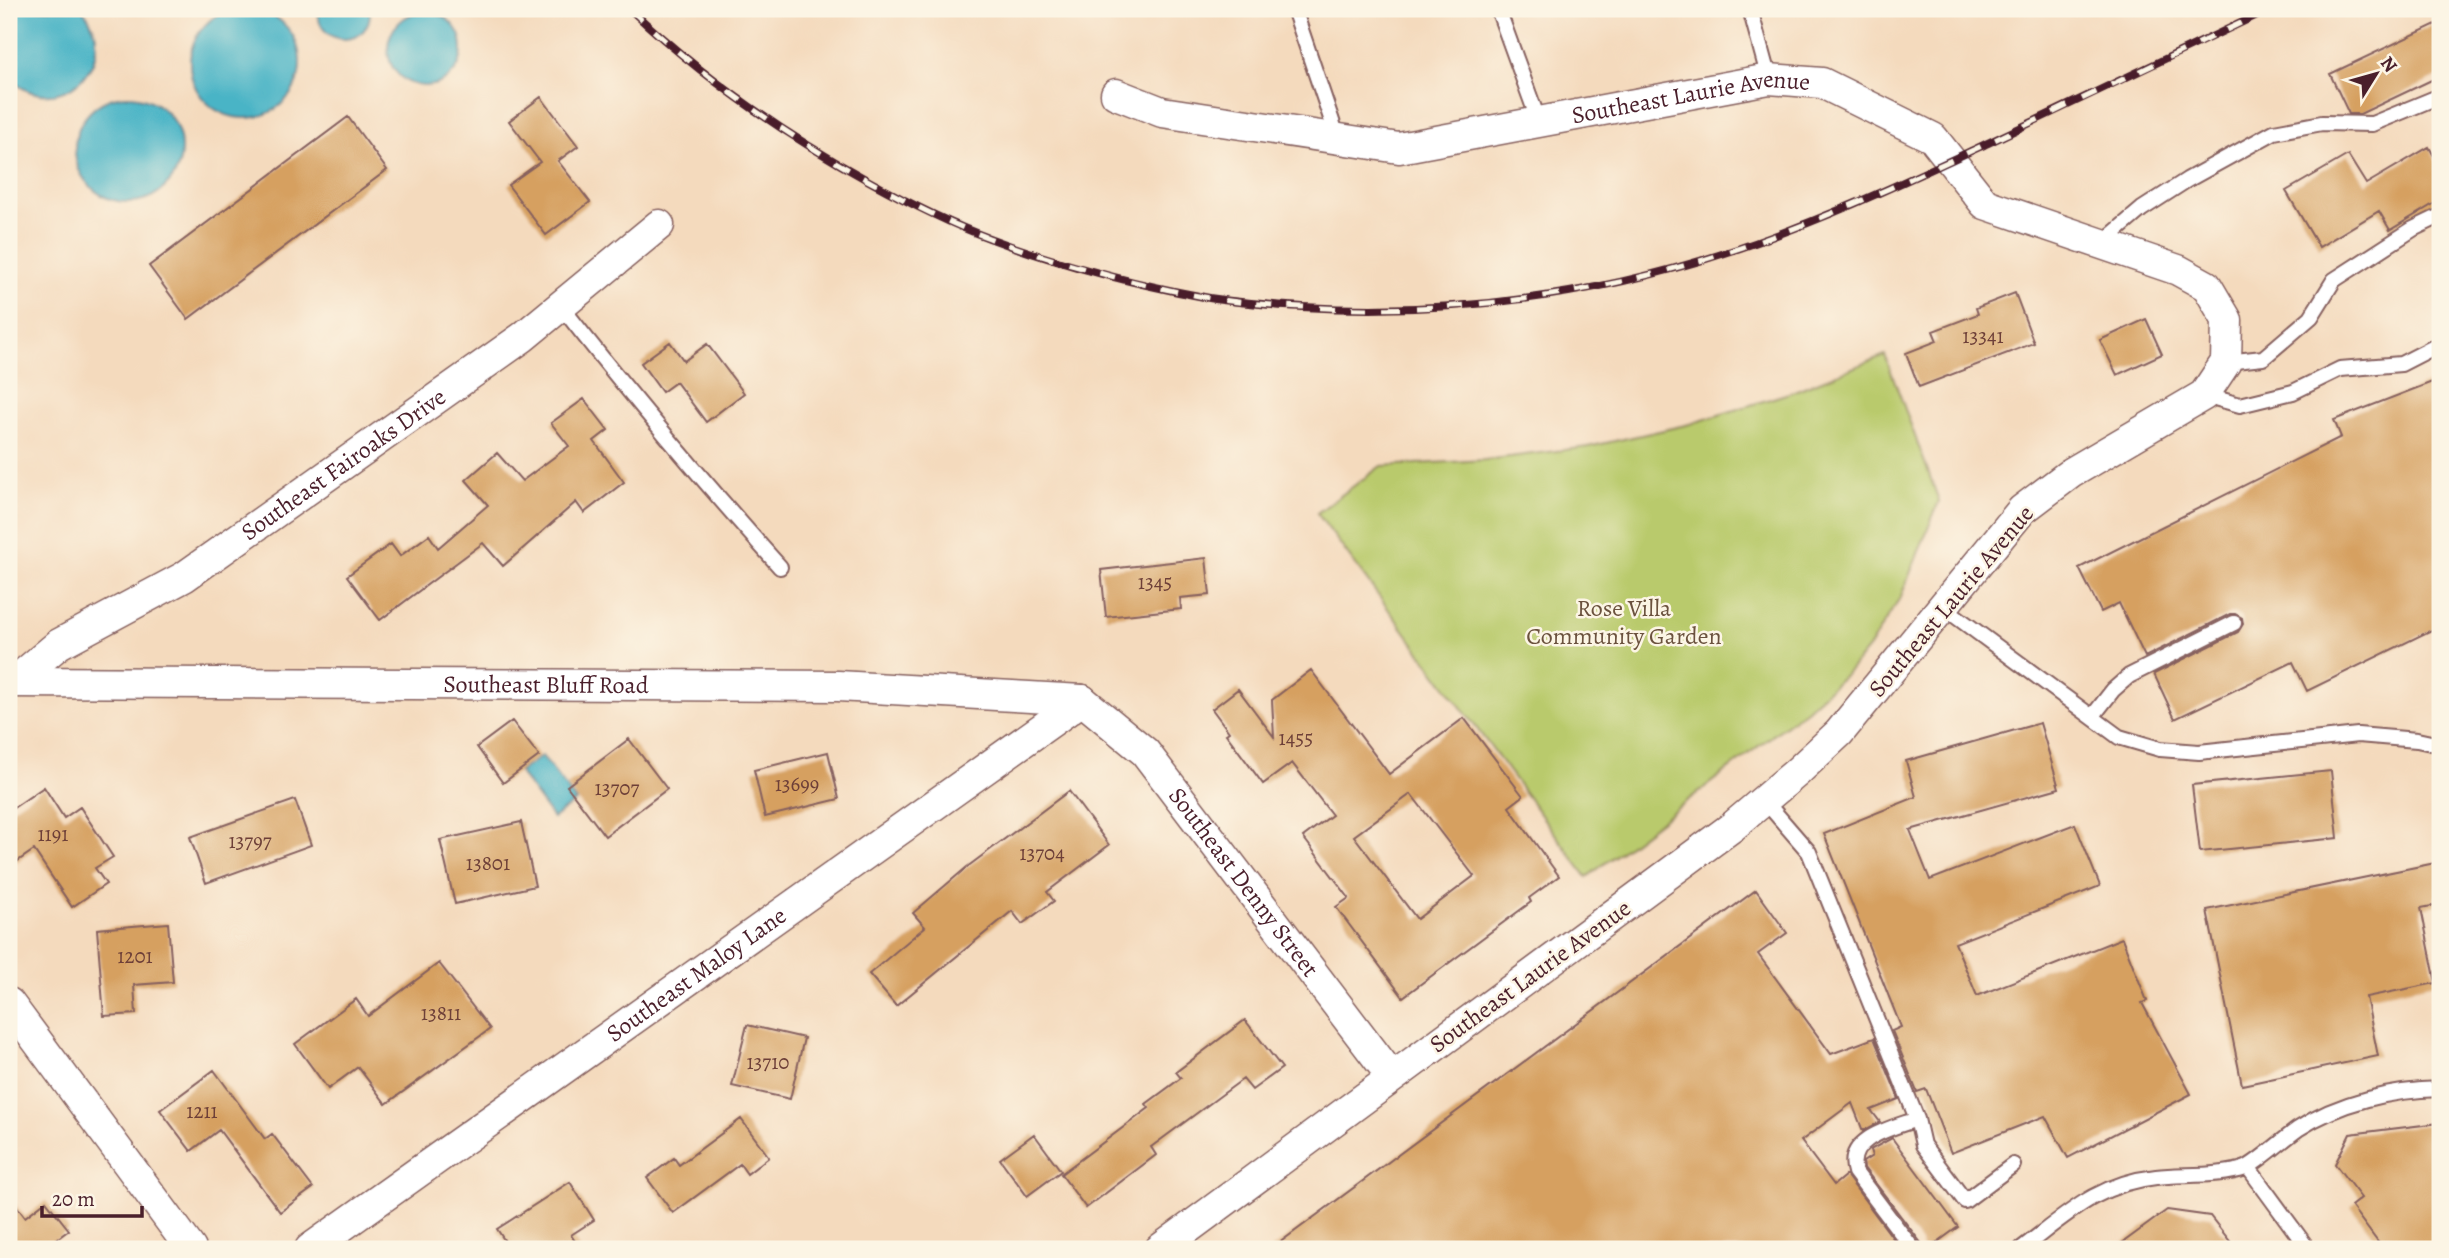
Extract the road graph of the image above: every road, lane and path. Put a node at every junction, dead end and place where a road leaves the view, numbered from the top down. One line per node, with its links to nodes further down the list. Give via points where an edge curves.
1 (1294, 9): 8 (lane)
2 (1498, 9): 7 (lane)
3 (1750, 9): 4 (lane)
4 (1769, 79): 7 (street, Southeast Laurie Avenue); 11 (street, Southeast Laurie Avenue, via 1822,83 1933,138 1985,204)
5 (1116, 94): 8 (street, Southeast Laurie Avenue, via 1162,112)
6 (2440, 96): 11 (lane, via 2372,124 2322,124 2274,132 2142,209)
7 (1539, 122): 8 (street, Southeast Laurie Avenue, via 1399,148)
8 (1338, 139)
9 (2440, 216): 14 (lane, via 2334,280 2311,317 2263,358)
10 (659, 225): 12 (street, Southeast Fairoaks Drive)
11 (2102, 243): 14 (street, Southeast Laurie Avenue, via 2178,270 2207,286 2227,320)
12 (561, 306): 16 (lane, via 625,389); 19 (street, Southeast Fairoaks Drive, via 184,578 59,644)
13 (2440, 344): 15 (lane, via 2401,364 2340,369 2293,391 2240,405)
14 (2226, 362): 15 (street, Southeast Laurie Avenue)
15 (2204, 395): 17 (street, Southeast Laurie Avenue, via 2071,472 2022,510)
16 (780, 567)
17 (1942, 606): 21 (lane); 23 (street, Southeast Laurie Avenue, via 1839,733)
18 (2234, 623): 21 (lane, via 2129,676)
19 (11, 682): 20 (street, Southeast Bluff Road, via 838,686)
20 (1082, 700): 25 (street, Southeast Denny Street, via 1145,752); 31 (street, Southeast Maloy Lane)
21 (2092, 717): 22 (lane, via 2119,737 2160,749 2199,752 2358,735)
22 (2440, 745)
23 (1764, 800): 25 (street, Southeast Laurie Avenue); 27 (lane, via 1809,852)
24 (9, 1003): 30 (street)
25 (1392, 1077): 32 (street, Southeast Laurie Avenue)
26 (2440, 1089): 29 (lane, via 2378,1096 2319,1116)
27 (1917, 1119): 28 (lane, via 1923,1145 1965,1201); 33 (lane, via 1862,1143 1853,1164)
28 (2013, 1165)
29 (2248, 1167): 34 (lane, via 2120,1184 2078,1206); 35 (lane)
30 (191, 1249)
31 (310, 1249)
32 (1160, 1249)
33 (1913, 1249)
34 (2021, 1249)
35 (2308, 1249)

